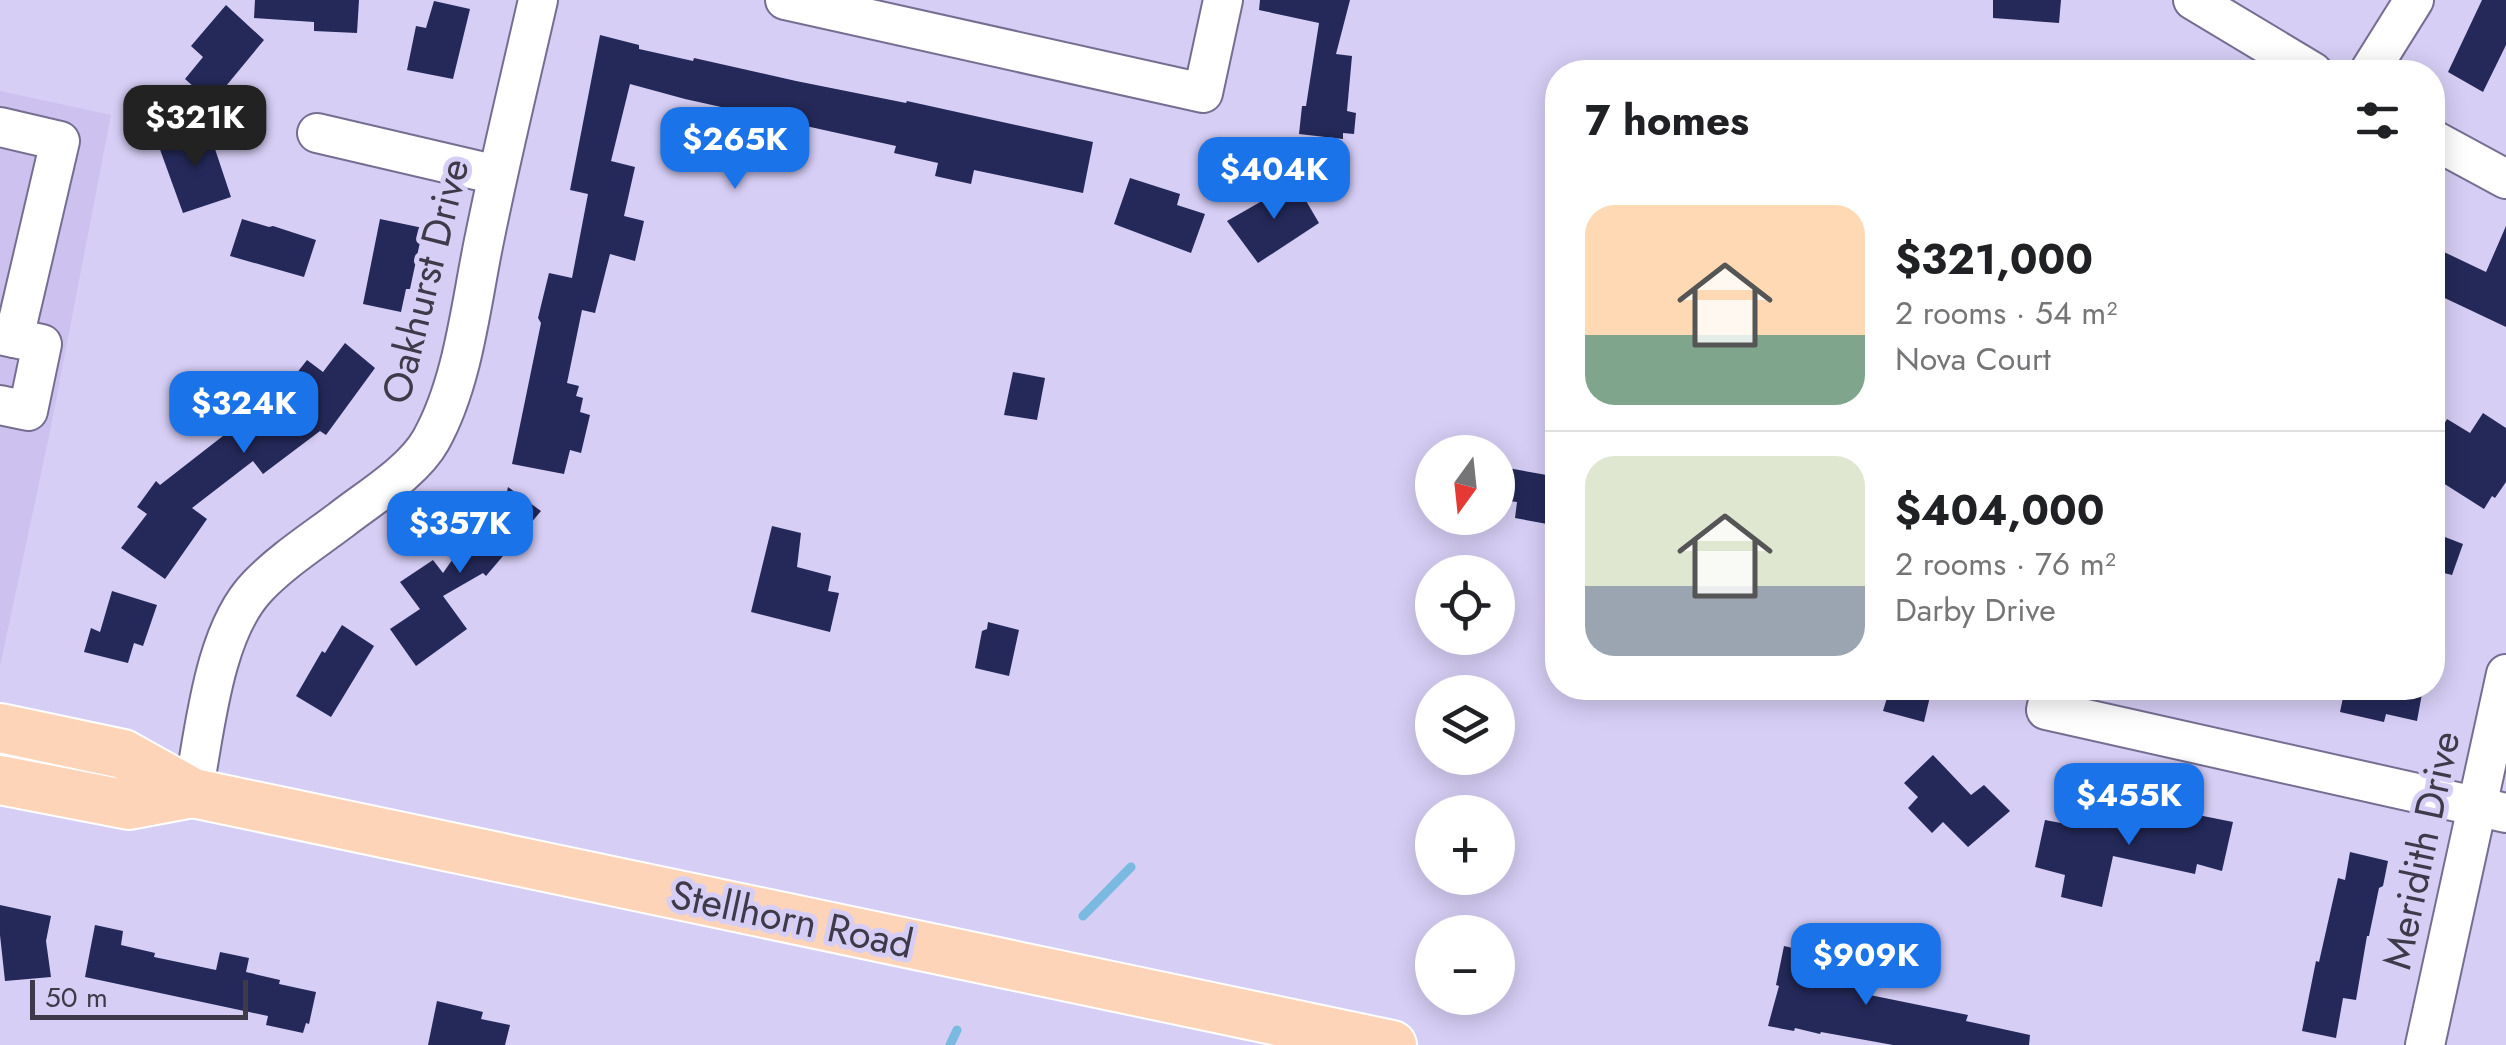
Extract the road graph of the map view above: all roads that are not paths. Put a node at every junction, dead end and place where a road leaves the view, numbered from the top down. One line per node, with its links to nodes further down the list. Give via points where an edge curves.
1 (538, 0): 11 (street, Oakhurst Drive)
2 (784, 0): 3 (street, via 1203,93)
3 (1223, 0)
4 (2193, 0): 6 (street)
5 (2414, 0): 7 (street)
6 (2293, 60)
7 (2376, 60)
8 (0, 126): 13 (street, via 60,142)
9 (317, 134): 11 (street)
10 (2445, 147): 12 (street)
11 (497, 175): 19 (street, Oakhurst Drive, via 458,371 429,444 255,589 218,662)
12 (2506, 179)
13 (19, 339): 14 (street, via 28,411)
14 (0, 405)
15 (2506, 674): 20 (street, Meridith Drive)
16 (2056, 700): 20 (street)
17 (0, 728): 19 (main road, Stellhorn Road, via 123,754)
18 (0, 780): 19 (main road, Stellhorn Road, via 129,805)
19 (192, 793): 21 (main road, Stellhorn Road)
20 (2492, 810): 22 (street, Meridith Drive)
21 (1392, 1045)
22 (2424, 1045)

